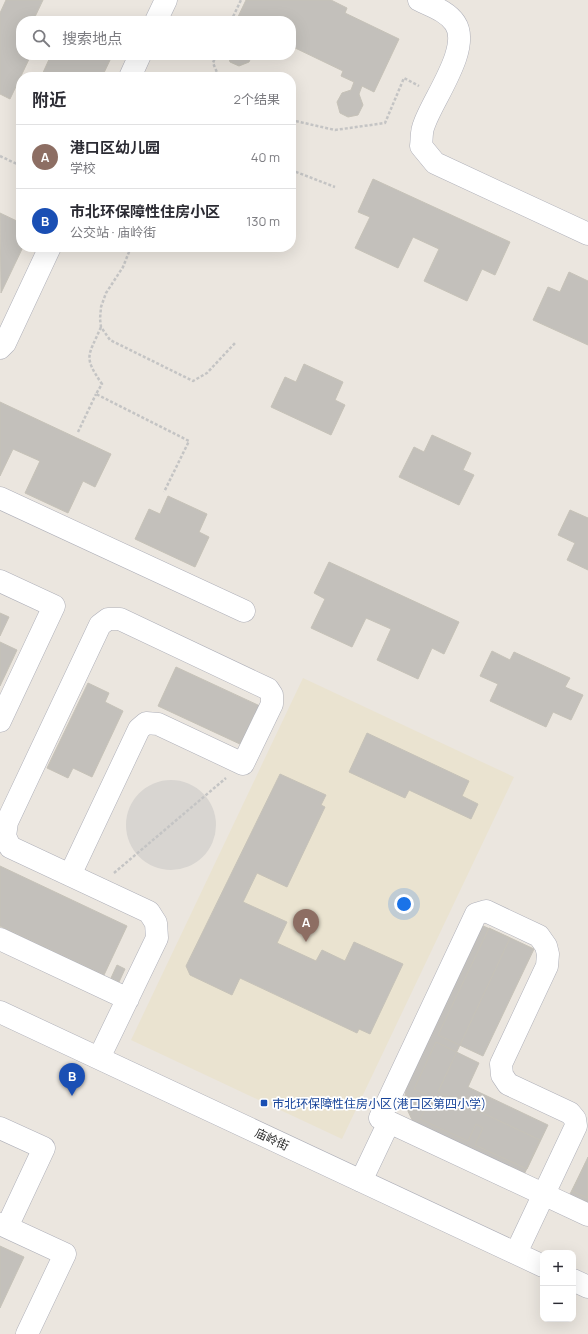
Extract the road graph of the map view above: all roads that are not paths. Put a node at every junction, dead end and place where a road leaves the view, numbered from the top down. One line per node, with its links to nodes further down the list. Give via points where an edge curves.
1 (166, 0): 3 (street)
2 (418, 0): 6 (street, via 441,11 455,23 460,39 457,53 423,126 421,146 435,163)
3 (158, 16)
4 (138, 60): 5 (street)
5 (132, 72)
6 (588, 234)
7 (48, 252): 8 (street, via 5,343)
8 (0, 348)
9 (0, 498): 11 (street)
10 (0, 581): 12 (street, via 54,606)
11 (244, 611)
12 (0, 721)
13 (70, 875): 13 (street, via 139,729 146,723 158,724 243,764 272,704 272,695 268,689 120,619 108,619 100,625 7,822 5,836 10,847); 15 (street, via 149,912 156,923 157,938)
14 (0, 939): 15 (street)
15 (128, 998): 17 (street)
16 (0, 1012): 17 (street, 庙岭街)
17 (99, 1058): 20 (street, 庙岭街)
18 (389, 1122): 20 (street); 21 (street); 21 (street, via 380,1118 476,914 486,911 539,936 548,954 547,966 501,1064 502,1075 508,1084 570,1113 576,1119 576,1126)
19 (0, 1128): 23 (street, via 44,1148)
20 (361, 1181): 24 (street, 庙岭街)
21 (544, 1194): 22 (street); 24 (street)
22 (588, 1215)
23 (3, 1226): 28 (street, via 65,1254)
24 (516, 1254): 25 (street, 庙岭街)
25 (540, 1265)
26 (576, 1281): 27 (street)
27 (588, 1287)
28 (27, 1334)

